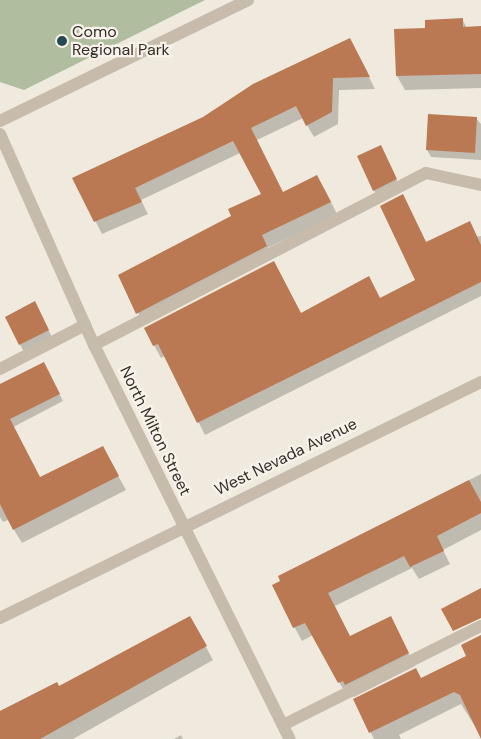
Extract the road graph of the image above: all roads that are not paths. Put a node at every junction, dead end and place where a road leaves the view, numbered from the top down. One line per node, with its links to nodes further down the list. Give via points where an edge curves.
1 (248, 0): 2 (street)
2 (0, 121)
3 (0, 134): 5 (street, North Milton Street)
4 (481, 185): 6 (street, via 426,173)
5 (85, 325): 6 (street, North Milton Street); 7 (street)
6 (94, 345): 9 (street, North Milton Street)
7 (0, 369)
8 (481, 382): 9 (street, West Nevada Avenue)
9 (182, 525): 10 (street, West Nevada Avenue); 12 (street, North Milton Street)
10 (0, 618)
11 (481, 626): 12 (street)
12 (283, 725): 13 (street, North Milton Street)
13 (290, 739)

